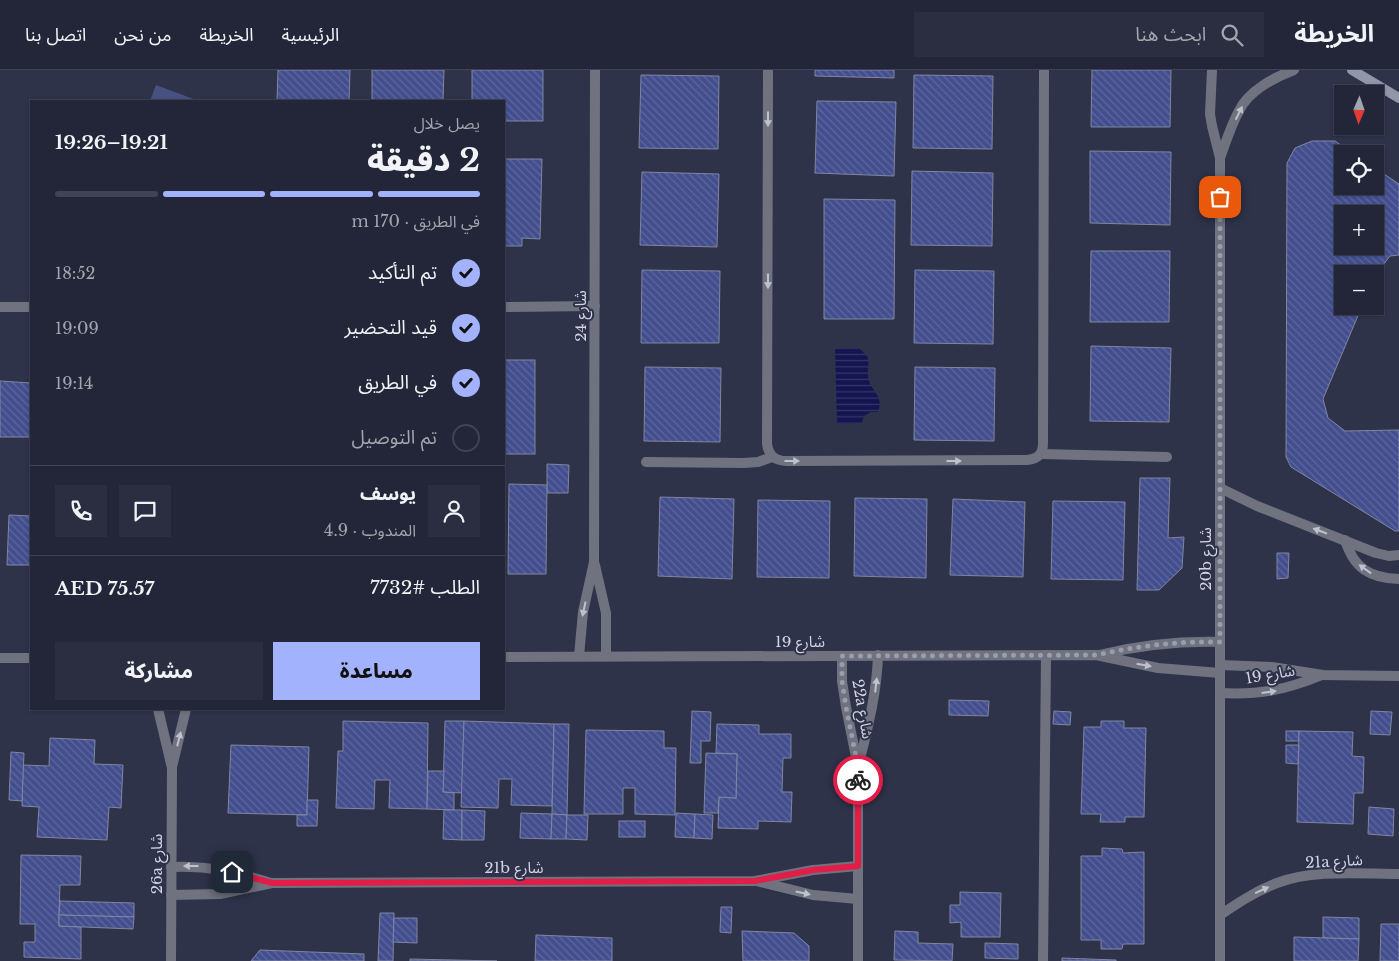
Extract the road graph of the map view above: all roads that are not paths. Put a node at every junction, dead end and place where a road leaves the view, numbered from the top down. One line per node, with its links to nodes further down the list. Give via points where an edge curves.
1 (595, 70): 10 (street, شارع 24)
2 (768, 70): 14 (street, one-way to 14, via 767,444)
3 (1044, 70): 13 (street)
4 (1212, 70): 8 (street, 20b شارع, via 1210,114)
5 (1294, 70): 8 (street, 20b شارع, one-way to 5, via 1242,106 1261,87)
6 (1352, 70): 7 (street)
7 (1399, 98)
8 (1220, 158): 17 (street, 20b شارع)
9 (505, 306): 10 (street)
10 (595, 306): 20 (street, شارع 24)
11 (0, 307): 12 (street)
12 (30, 307)
13 (1041, 454): 14 (street, one-way to 13, via 779,461 1035,460); 15 (street)
14 (772, 457): 16 (street, via 743,464)
15 (1166, 457)
16 (646, 462)
17 (1220, 488): 18 (street, one-way to 17); 22 (street, 20b شارع)
18 (1345, 540): 19 (street, via 1376,553); 21 (street, one-way to 18, via 1386,579 1359,566)
19 (1399, 555)
20 (594, 562): 27 (street, one-way to 27, via 583,612); 28 (street, via 606,613)
21 (1399, 579)
22 (1220, 642): 25 (street, شارع 19, via 1158,644); 32 (street, 20b شارع)
23 (878, 655): 24 (street, شارع 19); 29 (street, شارع 19); 38 (street, 22a شارع, one-way to 23, via 873,707)
24 (1046, 655): 25 (street, شارع 19); 50 (street)
25 (1096, 655): 32 (street, شارع 19, one-way to 32, via 1158,668)
26 (505, 656): 27 (street, شارع 19)
27 (579, 656): 28 (street, شارع 19)
28 (606, 656): 29 (street, شارع 19)
29 (842, 656): 38 (street, 22a شارع, via 842,681)
30 (0, 658): 31 (street)
31 (30, 658)
32 (1220, 669): 33 (street, شارع 19, via 1272,667); 35 (street, 20b شارع)
33 (1323, 675): 34 (street, شارع 19); 35 (street, شارع 19, one-way to 33, via 1273,692)
34 (1399, 676)
35 (1220, 693): 47 (street, 20b شارع)
36 (158, 710): 39 (street, 26a شارع)
37 (186, 710): 39 (street, 26a شارع, one-way to 37)
38 (858, 767): 40 (street, 22a شارع)
39 (172, 768): 41 (street, 26a شارع)
40 (858, 866): 43 (street, 21b شارع, via 813,870); 46 (street, 22a شارع)
41 (171, 867): 44 (street, 21b شارع, one-way to 41, via 220,869); 45 (street, 26a شارع)
42 (1399, 874): 47 (street, 21a شارع, one-way to 42, via 1248,896 1279,883 1311,875)
43 (755, 881): 44 (street, 21b شارع); 46 (street, 21b شارع, one-way to 46, via 813,895)
44 (272, 883): 45 (street, 21b شارع, via 220,894)
45 (171, 895): 48 (street, 26a شارع)
46 (858, 899): 49 (street, 22a شارع)
47 (1220, 915): 51 (street, 20b شارع)
48 (170, 961)
49 (858, 961)
50 (1043, 961)
51 (1220, 961)

